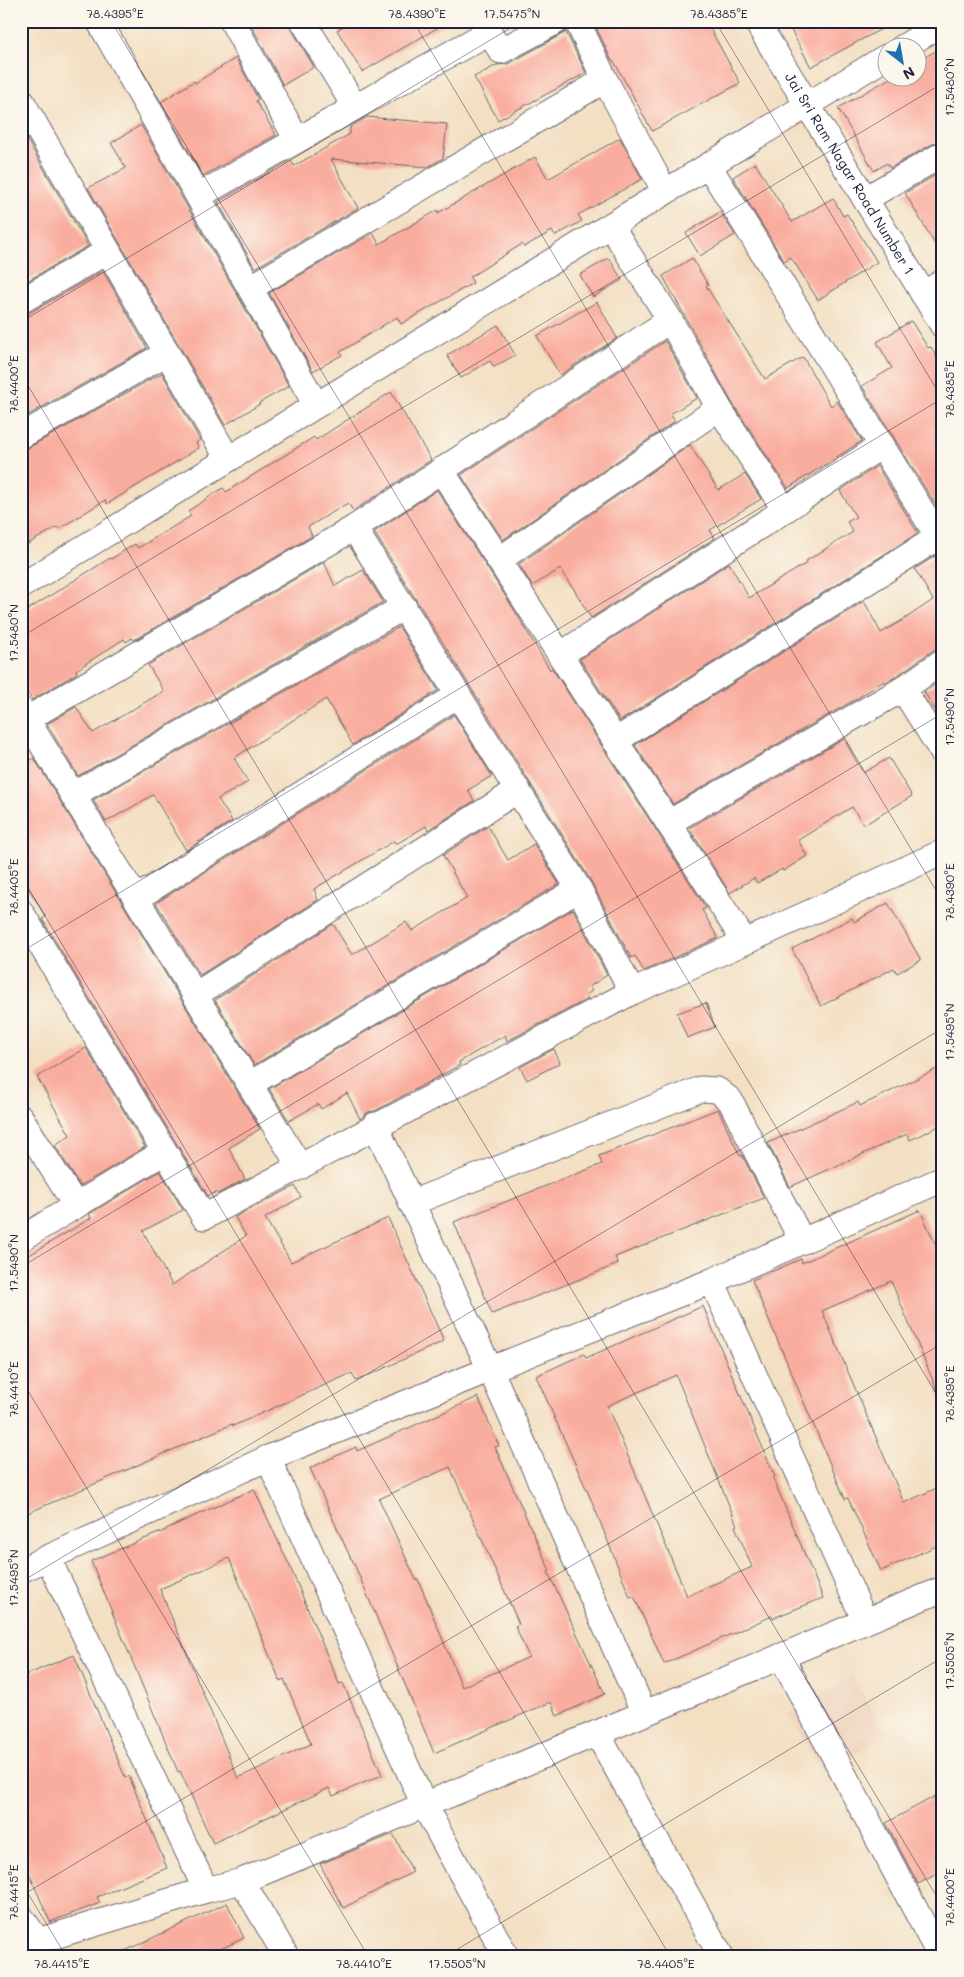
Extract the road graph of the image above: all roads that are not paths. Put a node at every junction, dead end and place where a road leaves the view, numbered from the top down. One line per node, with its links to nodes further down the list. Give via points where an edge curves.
1 (99, 21): 19 (street)
2 (232, 21): 15 (street)
3 (303, 21): 14 (street)
4 (557, 21): 8 (street, via 501,51)
5 (577, 21): 11 (street)
6 (756, 21): 13 (street, Jai Sri Ram Nagar Road Number 1)
7 (930, 26): 9 (street)
8 (485, 27): 14 (street)
9 (915, 38)
10 (876, 63): 13 (street)
11 (605, 80): 18 (street); 23 (street)
12 (21, 100): 22 (street)
13 (808, 105): 17 (street); 20 (street, Jai Sri Ram Nagar Road Number 1)
14 (355, 107): 15 (street)
15 (297, 140): 19 (street)
16 (943, 154): 20 (street)
17 (709, 166): 18 (street); 32 (street)
18 (665, 192): 21 (street)
19 (198, 196): 23 (street)
20 (865, 199): 24 (street, Jai Sri Ram Nagar Road Number 1)
21 (611, 226): 26 (street); 29 (street)
22 (108, 251): 25 (street); 28 (street)
23 (250, 288): 29 (street)
24 (933, 288): 27 (street, Jai Sri Ram Nagar Road Number 1)
25 (21, 301)
26 (670, 320): 30 (street); 34 (street)
27 (943, 326)
28 (167, 354): 31 (street); 33 (street)
29 (316, 405): 33 (street)
30 (719, 408): 35 (street); 38 (street)
31 (21, 436)
32 (882, 445): 35 (street); 37 (street)
33 (228, 459): 39 (street)
34 (441, 470): 36 (street); 38 (street)
35 (785, 510): 41 (street)
36 (354, 528): 40 (street); 45 (street)
37 (941, 538): 46 (street)
38 (498, 560): 41 (street)
39 (21, 586)
40 (404, 607): 44 (street); 49 (street)
41 (560, 655): 46 (street)
42 (943, 661): 43 (street)
43 (903, 689): 47 (street); 50 (street)
44 (458, 694): 48 (street); 53 (street)
45 (24, 714): 49 (street)
46 (615, 741): 50 (street)
47 (943, 753)
48 (518, 790): 52 (street); 57 (street)
49 (73, 795): 53 (street)
50 (668, 823): 55 (street)
51 (943, 852): 55 (street)
52 (579, 889): 56 (street); 58 (street)
53 (136, 898): 57 (street)
54 (21, 912): 61 (street)
55 (745, 942): 56 (street)
56 (632, 992): 60 (street)
57 (195, 995): 58 (street)
58 (250, 1084): 62 (street)
59 (21, 1118): 65 (street)
60 (375, 1125): 62 (street); 64 (street)
61 (164, 1152): 62 (street, via 204,1217); 65 (street)
62 (300, 1166)
63 (942, 1180): 67 (street)
64 (411, 1203): 67 (street, via 701,1089 717,1090 730,1100); 69 (street)
65 (76, 1206): 66 (street)
66 (21, 1239)
67 (802, 1241): 68 (street)
68 (712, 1281): 69 (street); 74 (street)
69 (490, 1369): 70 (street); 76 (street)
70 (268, 1458): 71 (street); 78 (street)
71 (48, 1558): 72 (street); 80 (street)
72 (21, 1570)
73 (939, 1598): 74 (street)
74 (864, 1621): 75 (street)
75 (781, 1656): 76 (street); 85 (street)
76 (644, 1713): 77 (street)
77 (597, 1733): 78 (street); 84 (street)
78 (424, 1805): 79 (street); 83 (street)
79 (242, 1881): 80 (street); 82 (street)
80 (206, 1890): 81 (street, via 38,1942)
81 (21, 1918)
82 (286, 1956)
83 (506, 1956)
84 (721, 1956)
85 (940, 1956)

